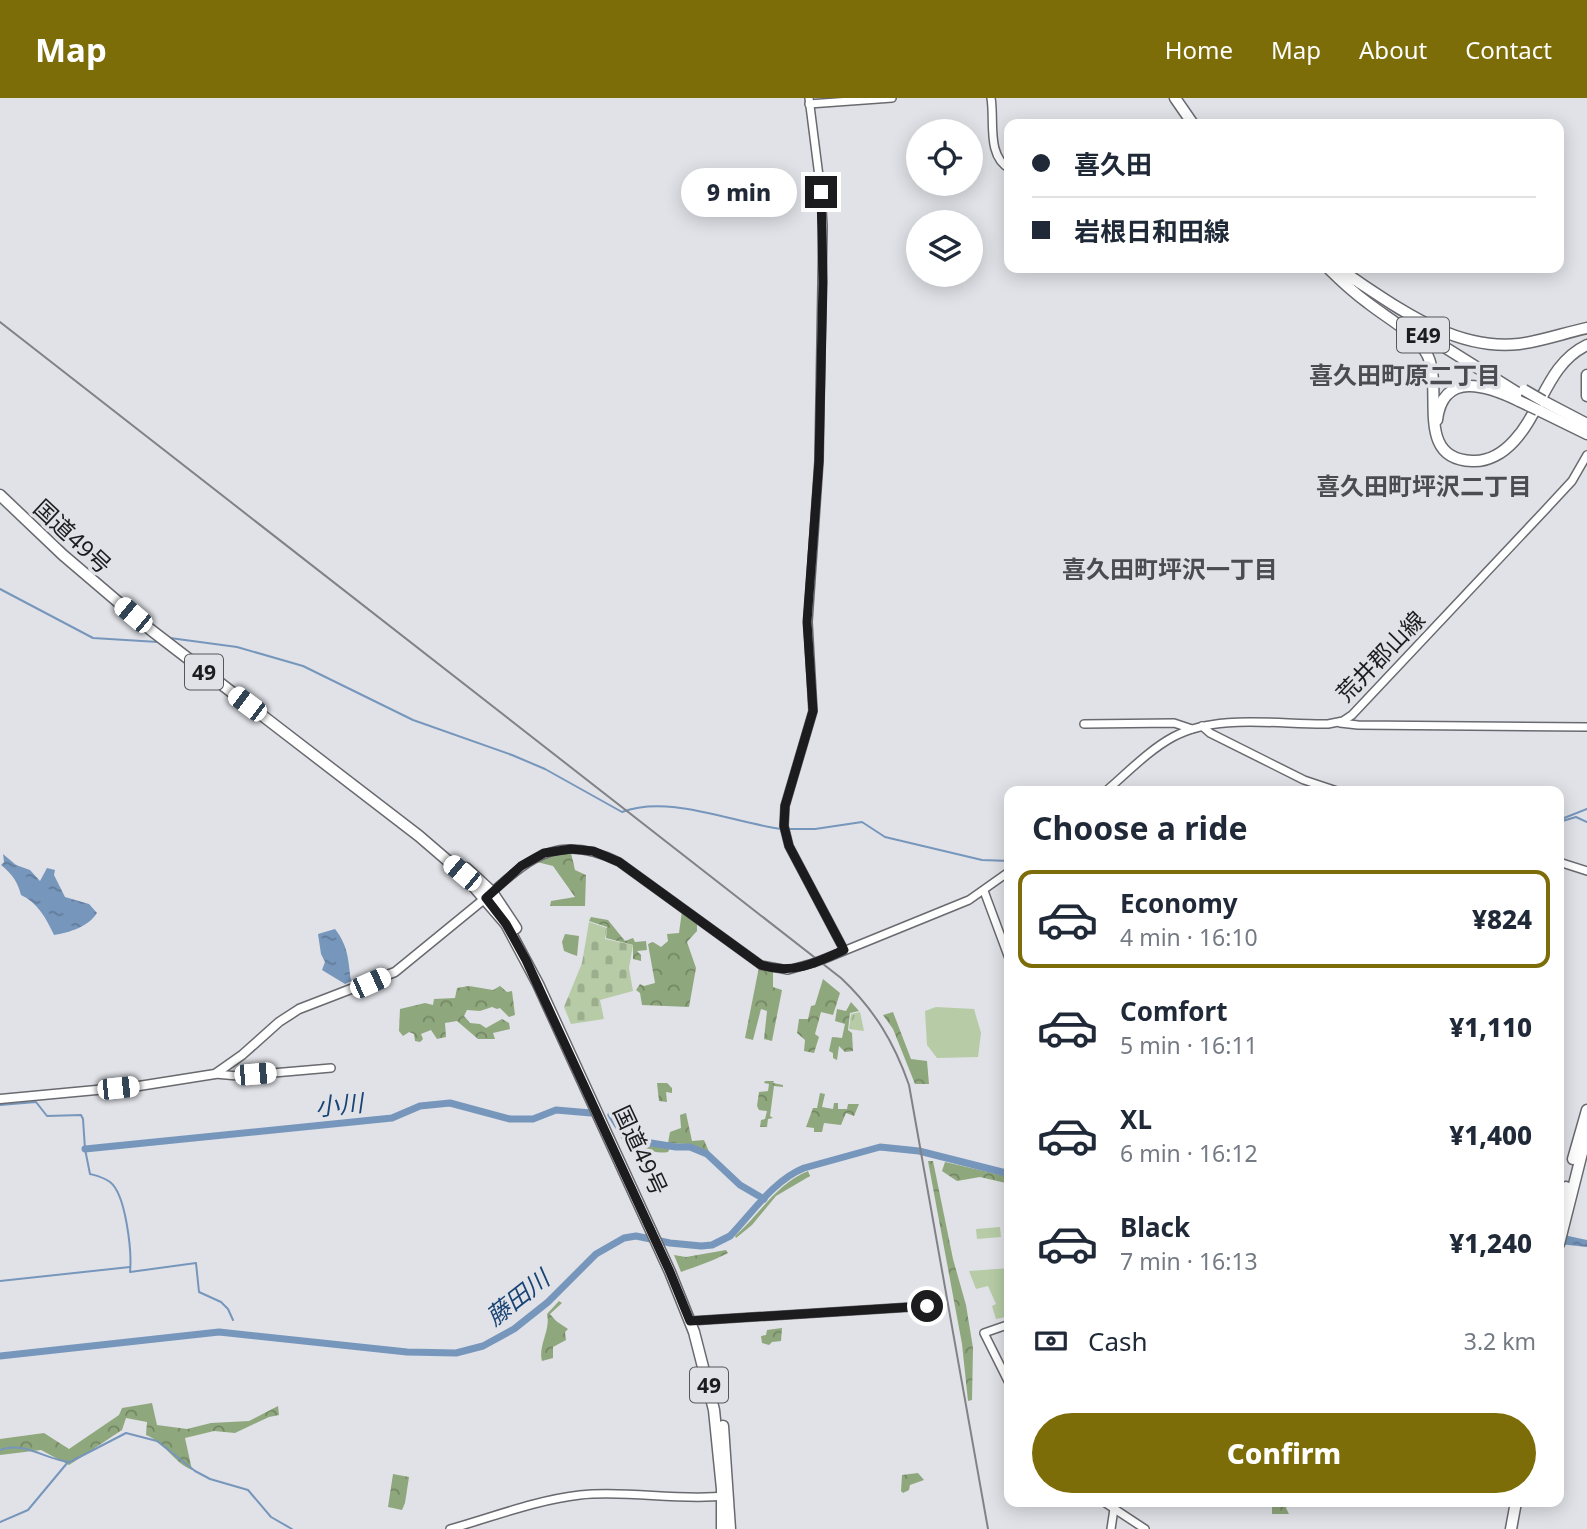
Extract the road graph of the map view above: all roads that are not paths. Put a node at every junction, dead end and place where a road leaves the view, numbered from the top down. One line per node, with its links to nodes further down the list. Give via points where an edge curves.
1 (892, 98): 5 (main road)
2 (991, 98): 8 (main road, via 996,155)
3 (1169, 98): 6 (highway)
4 (1175, 98): 7 (highway)
5 (809, 101): 37 (main road, via 823,226 819,461 807,622 813,711 783,819 789,846)
6 (1183, 119)
7 (1190, 119)
8 (1004, 165)
9 (1333, 273): 15 (highway, via 1424,349 1434,373 1435,433 1440,445 1454,457 1485,460 1509,446 1550,380 1567,359)
10 (1335, 273): 17 (highway, E49, via 1427,338)
11 (1346, 273): 12 (highway, E49)
12 (1351, 277): 13 (highway, via 1451,335 1489,344 1527,343); 17 (highway, E49)
13 (1587, 326)
14 (1587, 337): 17 (highway, via 1558,362 1518,427 1499,448 1466,456 1448,447 1440,434 1439,408 1458,388 1482,386)
15 (1587, 347)
16 (1587, 375): 18 (highway)
17 (1521, 395): 19 (highway, bridge)
18 (1587, 396)
19 (1541, 406): 20 (highway); 21 (highway)
20 (1587, 424)
21 (1587, 432)
22 (1587, 455): 24 (main road, 荒井郡山線, via 1572,481 1539,517 1364,704)
23 (0, 495): 35 (highway, 国道49号 / 49, via 151,631)
24 (1339, 723): 26 (main road, 荒井郡山線); 27 (main road)
25 (1084, 724): 28 (main road, via 1174,723)
26 (1202, 726): 28 (main road, 荒井郡山線); 30 (main road)
27 (1587, 727)
28 (1192, 729): 29 (main road, 荒井郡山線, via 1164,743)
29 (1112, 786)
30 (1322, 786)
31 (1564, 864): 32 (main road)
32 (1587, 871)
33 (1004, 876): 34 (main road)
34 (984, 891): 36 (main road); 37 (main road)
35 (489, 895): 37 (main road, bridge, via 521,866 544,853 593,851 619,862 761,965 788,970); 39 (main road, via 395,972 299,1009); 46 (highway, 国道49号 / 49, via 526,960)
36 (1004, 945)
37 (844, 950)
38 (331, 1068): 39 (main road)
39 (215, 1074): 40 (main road)
40 (0, 1099)
41 (1587, 1110): 43 (highway)
42 (1587, 1133): 44 (highway)
43 (1564, 1207)
44 (1564, 1208)
45 (927, 1306): 46 (main road)
46 (693, 1320): 49 (highway, 国道49号 / 49, via 714,1410)
47 (1004, 1326): 48 (main road, via 984,1333)
48 (1004, 1373)
49 (725, 1496): 54 (main road, via 582,1495); 55 (highway, 国道49号 / 49); 56 (highway, 国道49号 / 49)
50 (1115, 1507): 57 (main road)
51 (1118, 1507): 58 (main road)
52 (1508, 1507): 59 (highway)
53 (1515, 1507): 60 (highway)
54 (450, 1529)
55 (722, 1529)
56 (730, 1529)
57 (1111, 1529)
58 (1145, 1529)
59 (1504, 1529)
60 (1511, 1529)

